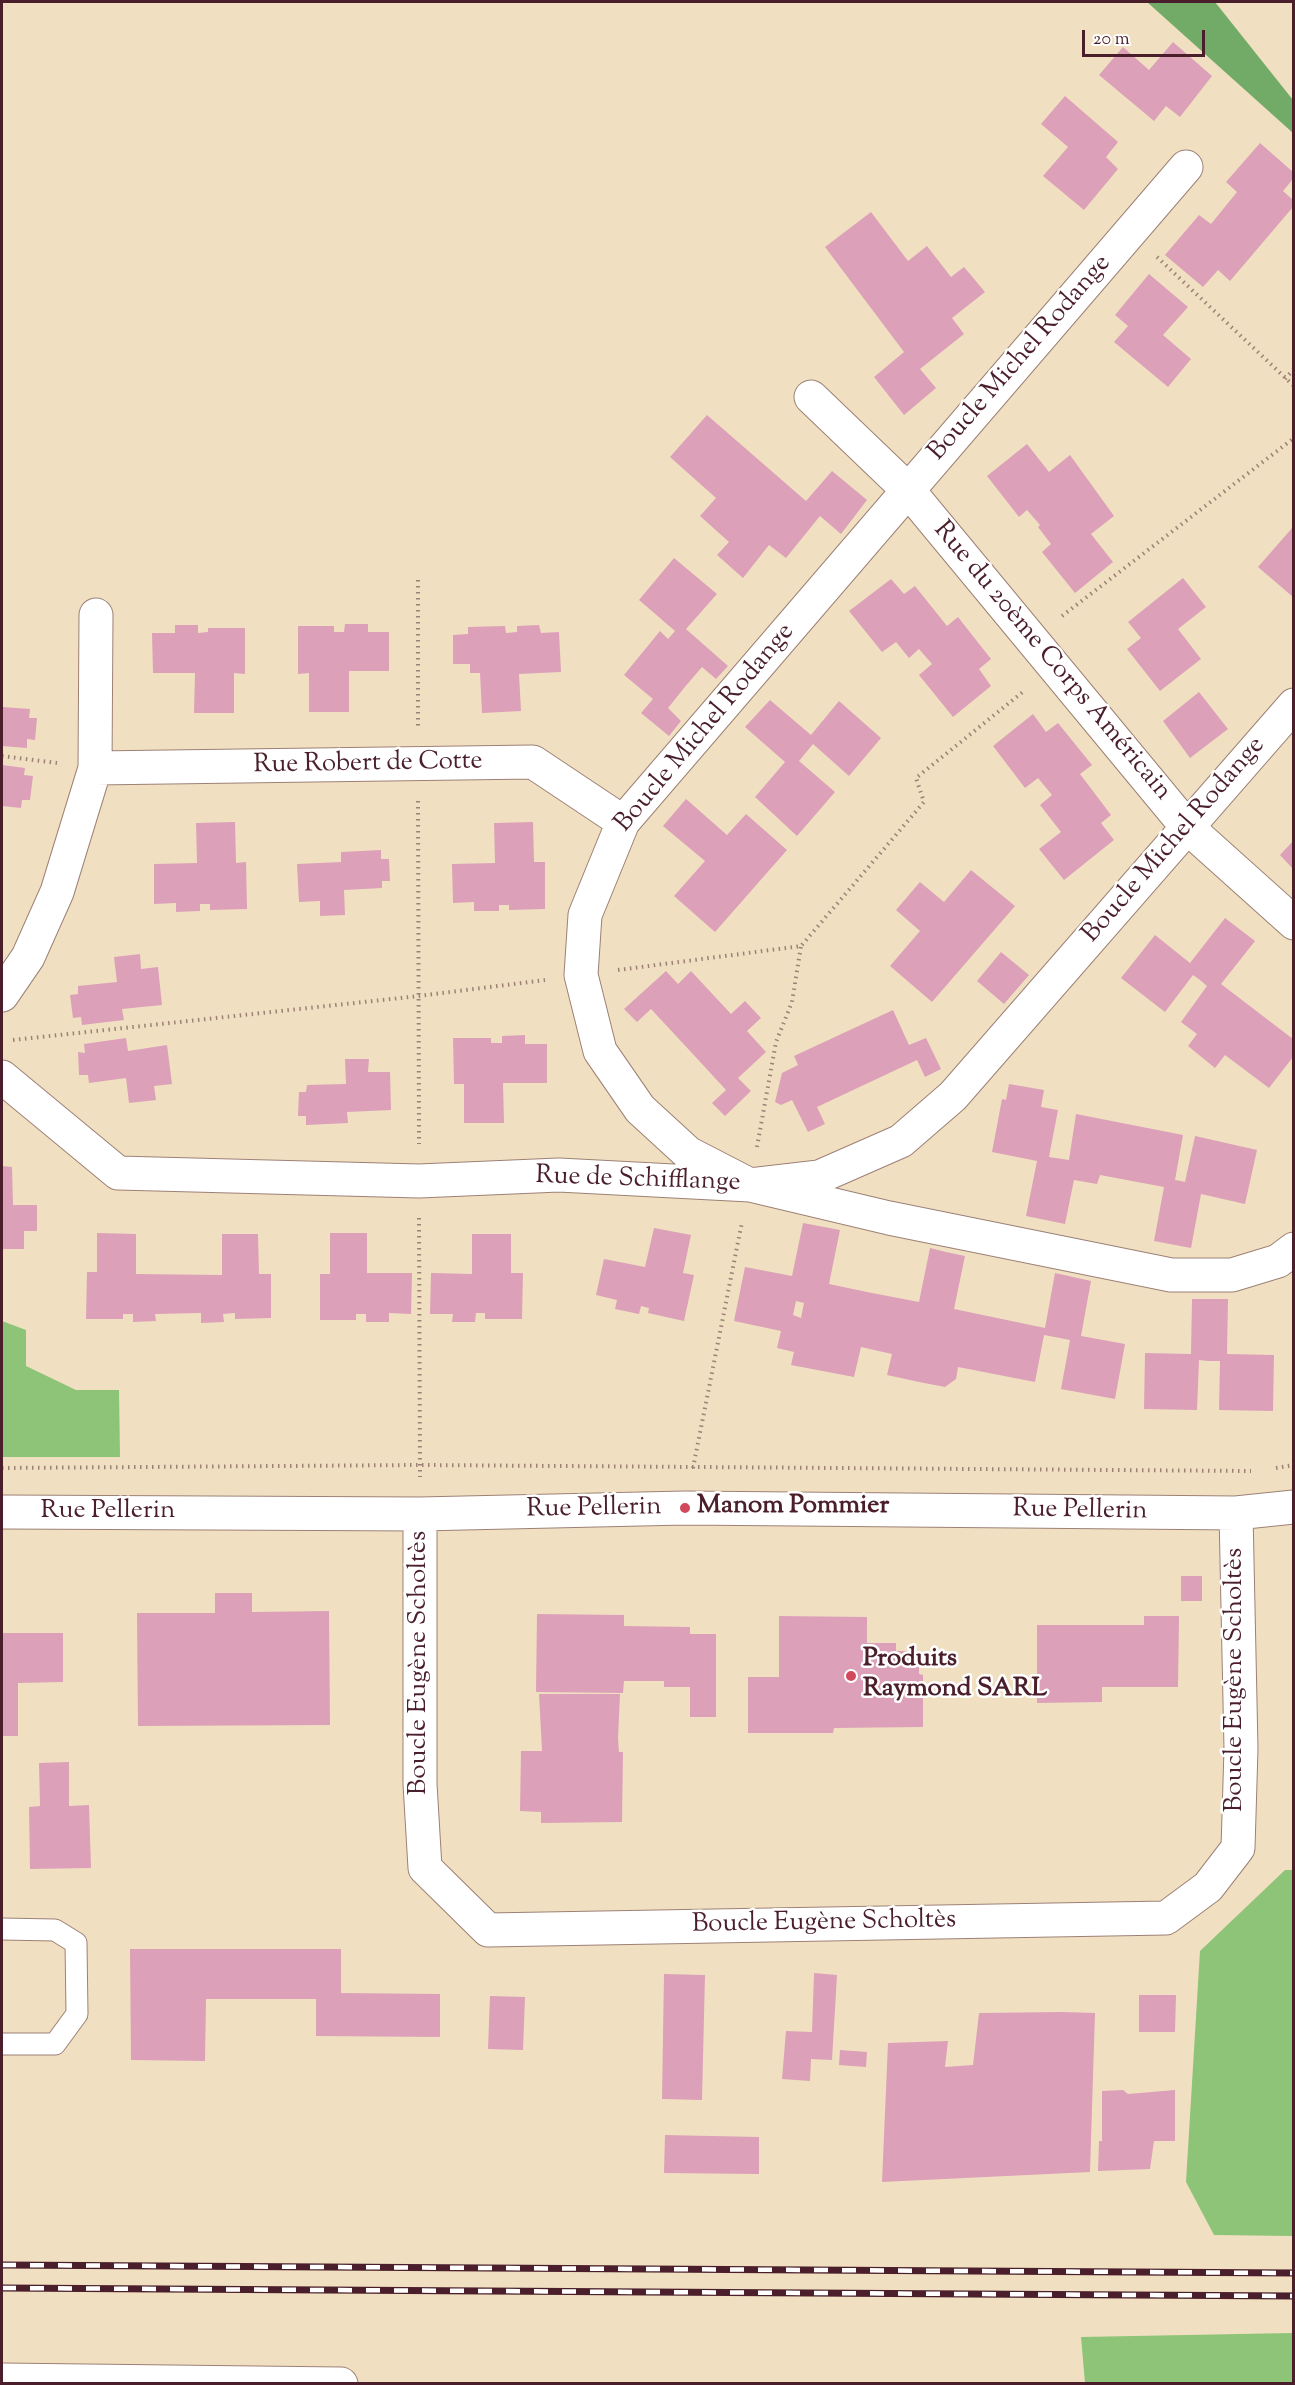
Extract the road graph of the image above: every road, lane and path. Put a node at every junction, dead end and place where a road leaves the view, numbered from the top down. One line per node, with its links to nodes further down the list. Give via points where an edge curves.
1 (1186, 167): 2 (street, Boucle Michel Rodange)
2 (1131, 232): 4 (path); 8 (street, Boucle Michel Rodange)
3 (1293, 369): 4 (path)
4 (1285, 379): 5 (path)
5 (1293, 386)
6 (811, 397): 8 (street, Rue du 20ème Corps Américain)
7 (1293, 438): 11 (path)
8 (908, 490): 11 (street, Rue du 20ème Corps Américain); 17 (street, Boucle Michel Rodange)
9 (418, 580): 15 (path)
10 (96, 615): 16 (street)
11 (1032, 639): 12 (street, Rue du 20ème Corps Américain)
12 (1055, 666): 18 (street, Rue du 20ème Corps Américain); 20 (path, via 916,778 924,802)
13 (1293, 705): 18 (street, Boucle Michel Rodange)
14 (2, 756): 16 (path)
15 (418, 765): 16 (street, Rue Robert de Cotte); 17 (street, Rue Robert de Cotte, via 533,762); 23 (path)
16 (95, 768): 22 (street, via 57,892 28,957)
17 (623, 822): 21 (street, Boucle Michel Rodange, via 585,915)
18 (1187, 827): 19 (street, Rue du 20ème Corps Américain); 27 (street, Boucle Michel Rodange, via 953,1096 901,1141 819,1177)
19 (1293, 923)
20 (801, 946): 21 (path); 27 (path, via 792,1002 776,1042)
21 (581, 975): 23 (path); 27 (street, Boucle Michel Rodange, via 600,1051 640,1109 688,1153)
22 (2, 995)
23 (419, 996): 24 (path); 26 (path)
24 (11, 1040)
25 (2, 1077): 26 (street, Rue de Schifflange, via 118,1173)
26 (419, 1180): 27 (street, Rue de Schifflange, via 559,1174); 29 (path)
27 (750, 1185): 28 (street, Rue de Schifflange, via 889,1218 1171,1275 1232,1275 1278,1261); 31 (path)
28 (1293, 1249)
29 (420, 1465): 31 (path); 32 (path); 39 (path)
30 (1293, 1465): 33 (path)
31 (693, 1466): 34 (path); 36 (path)
32 (2, 1468)
33 (1274, 1468)
34 (1255, 1471)
35 (1293, 1507): 38 (street, Rue Pellerin)
36 (685, 1508): 38 (street, Rue Pellerin); 39 (street, Rue Pellerin)
37 (2, 1512): 39 (street, Rue Pellerin)
38 (1236, 1513): 39 (street, Boucle Eugène Scholtès, via 1241,1749 1238,1848 1208,1887 1166,1918 488,1930 425,1868 420,1784)
39 (420, 1514)
40 (2, 1929): 41 (lane, via 55,1930 76,1942 77,2002 77,2014 54,2044)
41 (2, 2044)
42 (2, 2380): 43 (street)
43 (341, 2384)

